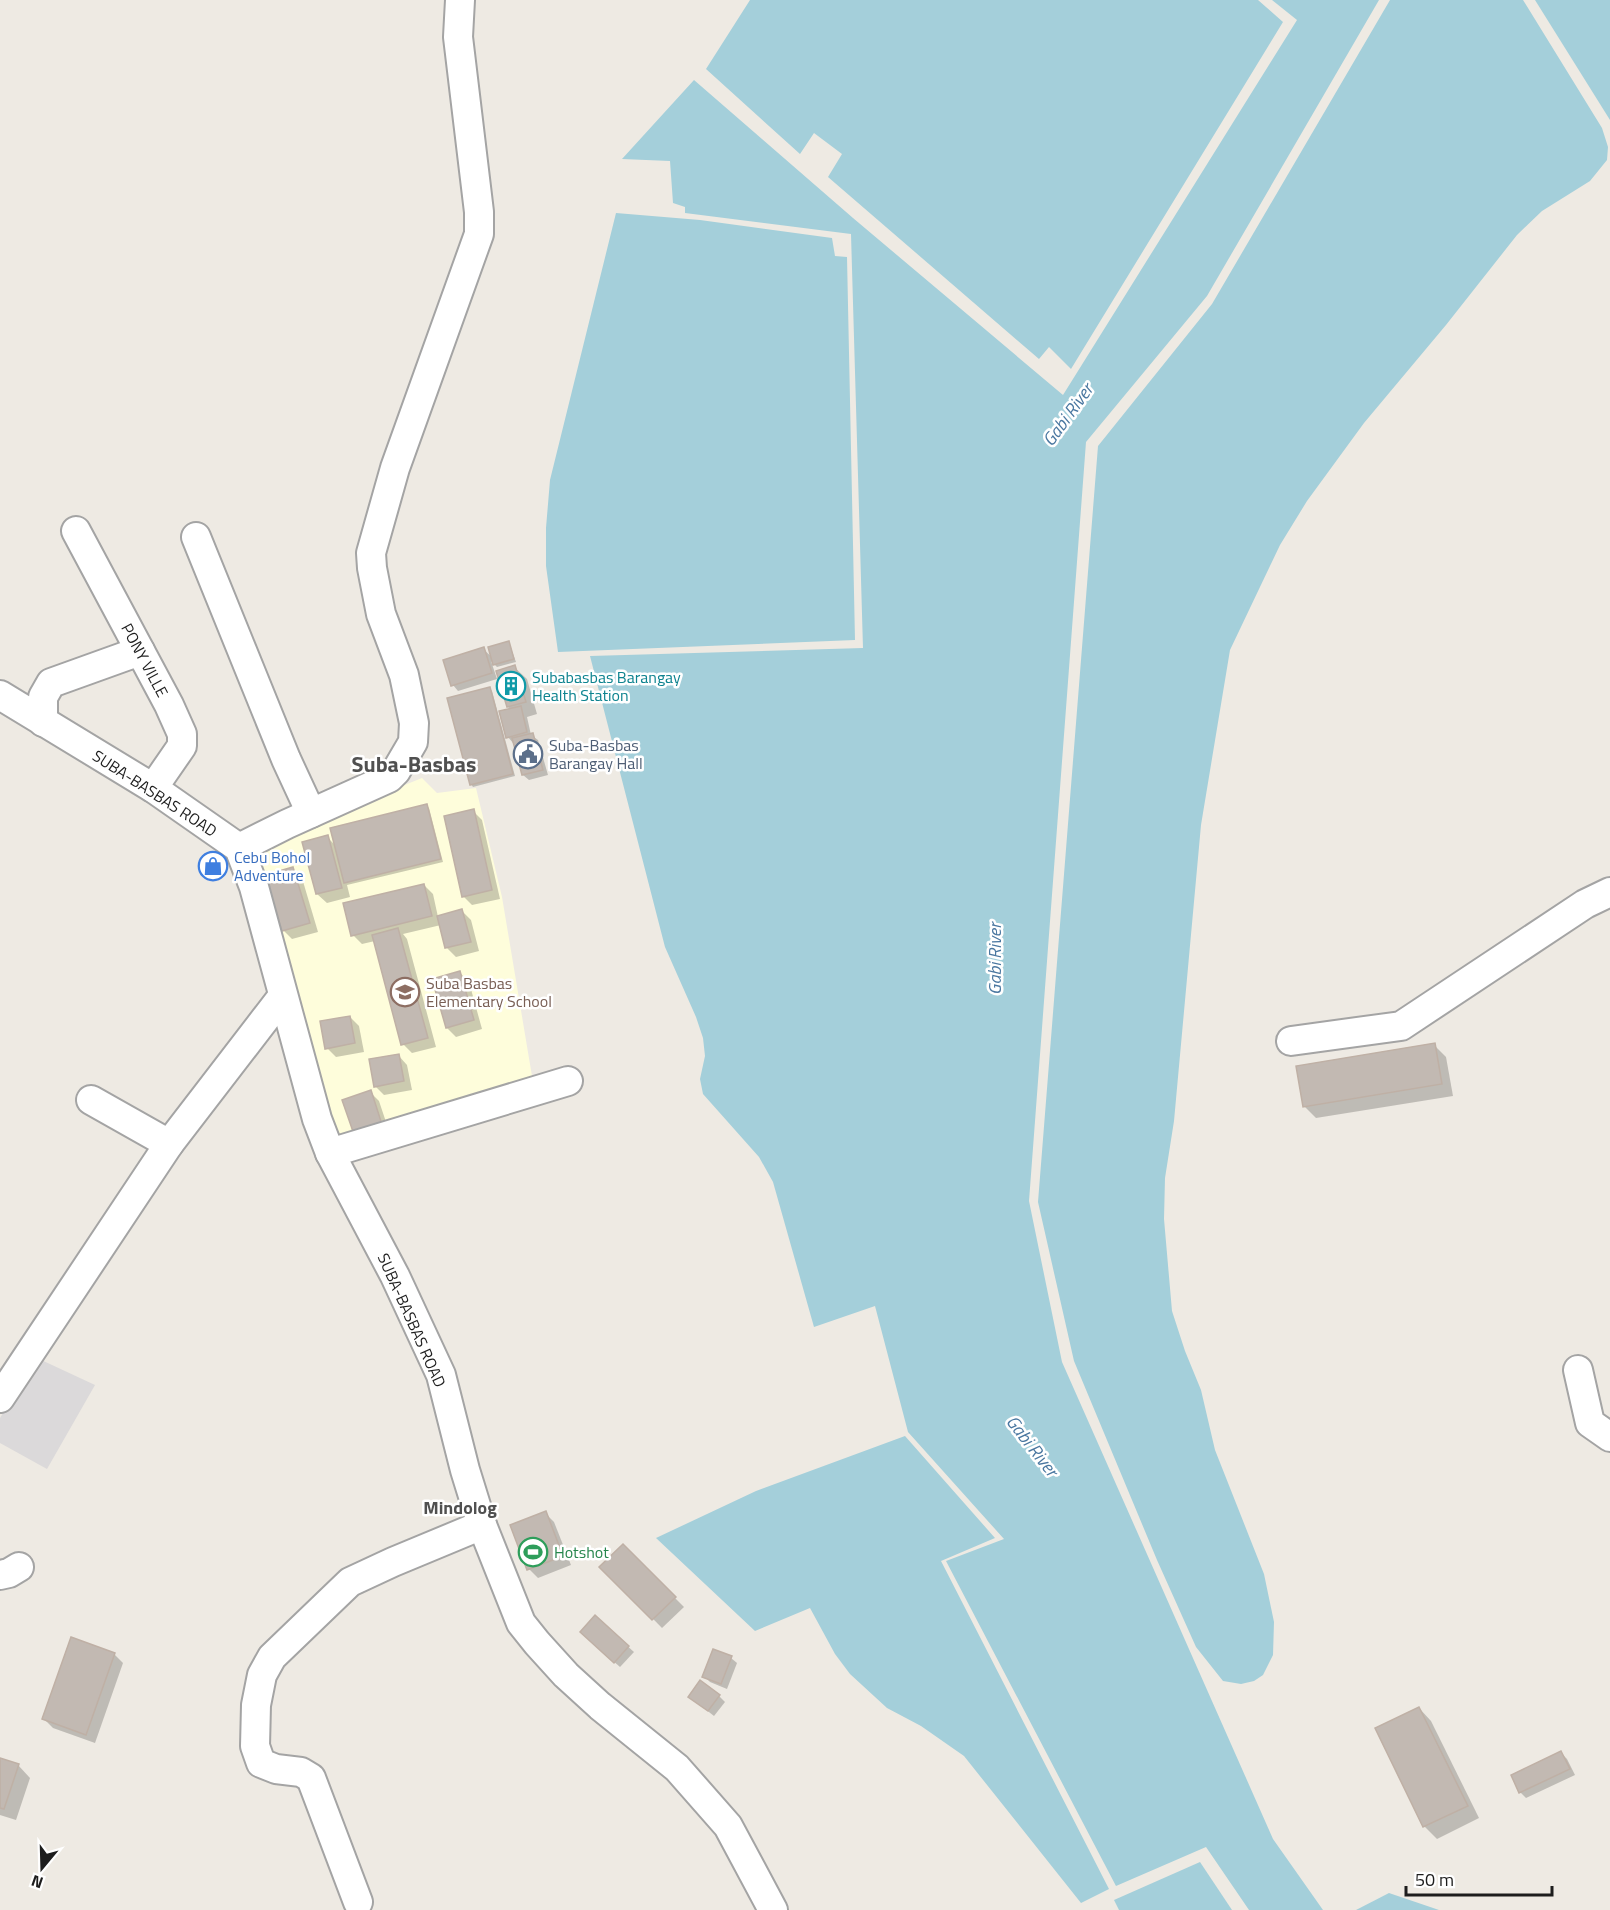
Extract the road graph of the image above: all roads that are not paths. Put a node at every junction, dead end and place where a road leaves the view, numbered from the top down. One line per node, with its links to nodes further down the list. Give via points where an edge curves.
1 (460, 0): 8 (street, via 458,37 479,212 478,234 395,468 371,553 381,614 404,675 414,723 413,742 389,778)
2 (75, 531): 4 (street, PONY VILLE)
3 (196, 537): 8 (street)
4 (140, 651): 6 (street, via 51,682 43,697); 7 (street, PONY VILLE, via 182,734 182,746)
5 (0, 695): 6 (street, SUBA-BASBAS ROAD)
6 (44, 722): 7 (street, SUBA-BASBAS ROAD)
7 (153, 788): 9 (street, SUBA-BASBAS ROAD)
8 (311, 813): 9 (street)
9 (239, 848): 11 (street, SUBA-BASBAS ROAD, via 254,886)
10 (1610, 892): 12 (street, via 1585,904 1401,1026)
11 (282, 997): 15 (street); 16 (street, SUBA-BASBAS ROAD)
12 (1291, 1041)
13 (568, 1081): 16 (street)
14 (91, 1100): 15 (street)
15 (170, 1144): 18 (street)
16 (330, 1153): 20 (street, SUBA-BASBAS ROAD, via 395,1276 441,1375)
17 (1578, 1370): 19 (street, via 1590,1423)
18 (0, 1398)
19 (1610, 1437)
20 (482, 1525): 21 (street, via 350,1582 272,1657 262,1675 255,1746 261,1763 301,1772 310,1778); 22 (street, SUBA-BASBAS ROAD, via 522,1623 566,1675 677,1768 728,1826)
21 (358, 1902)
22 (773, 1910)

